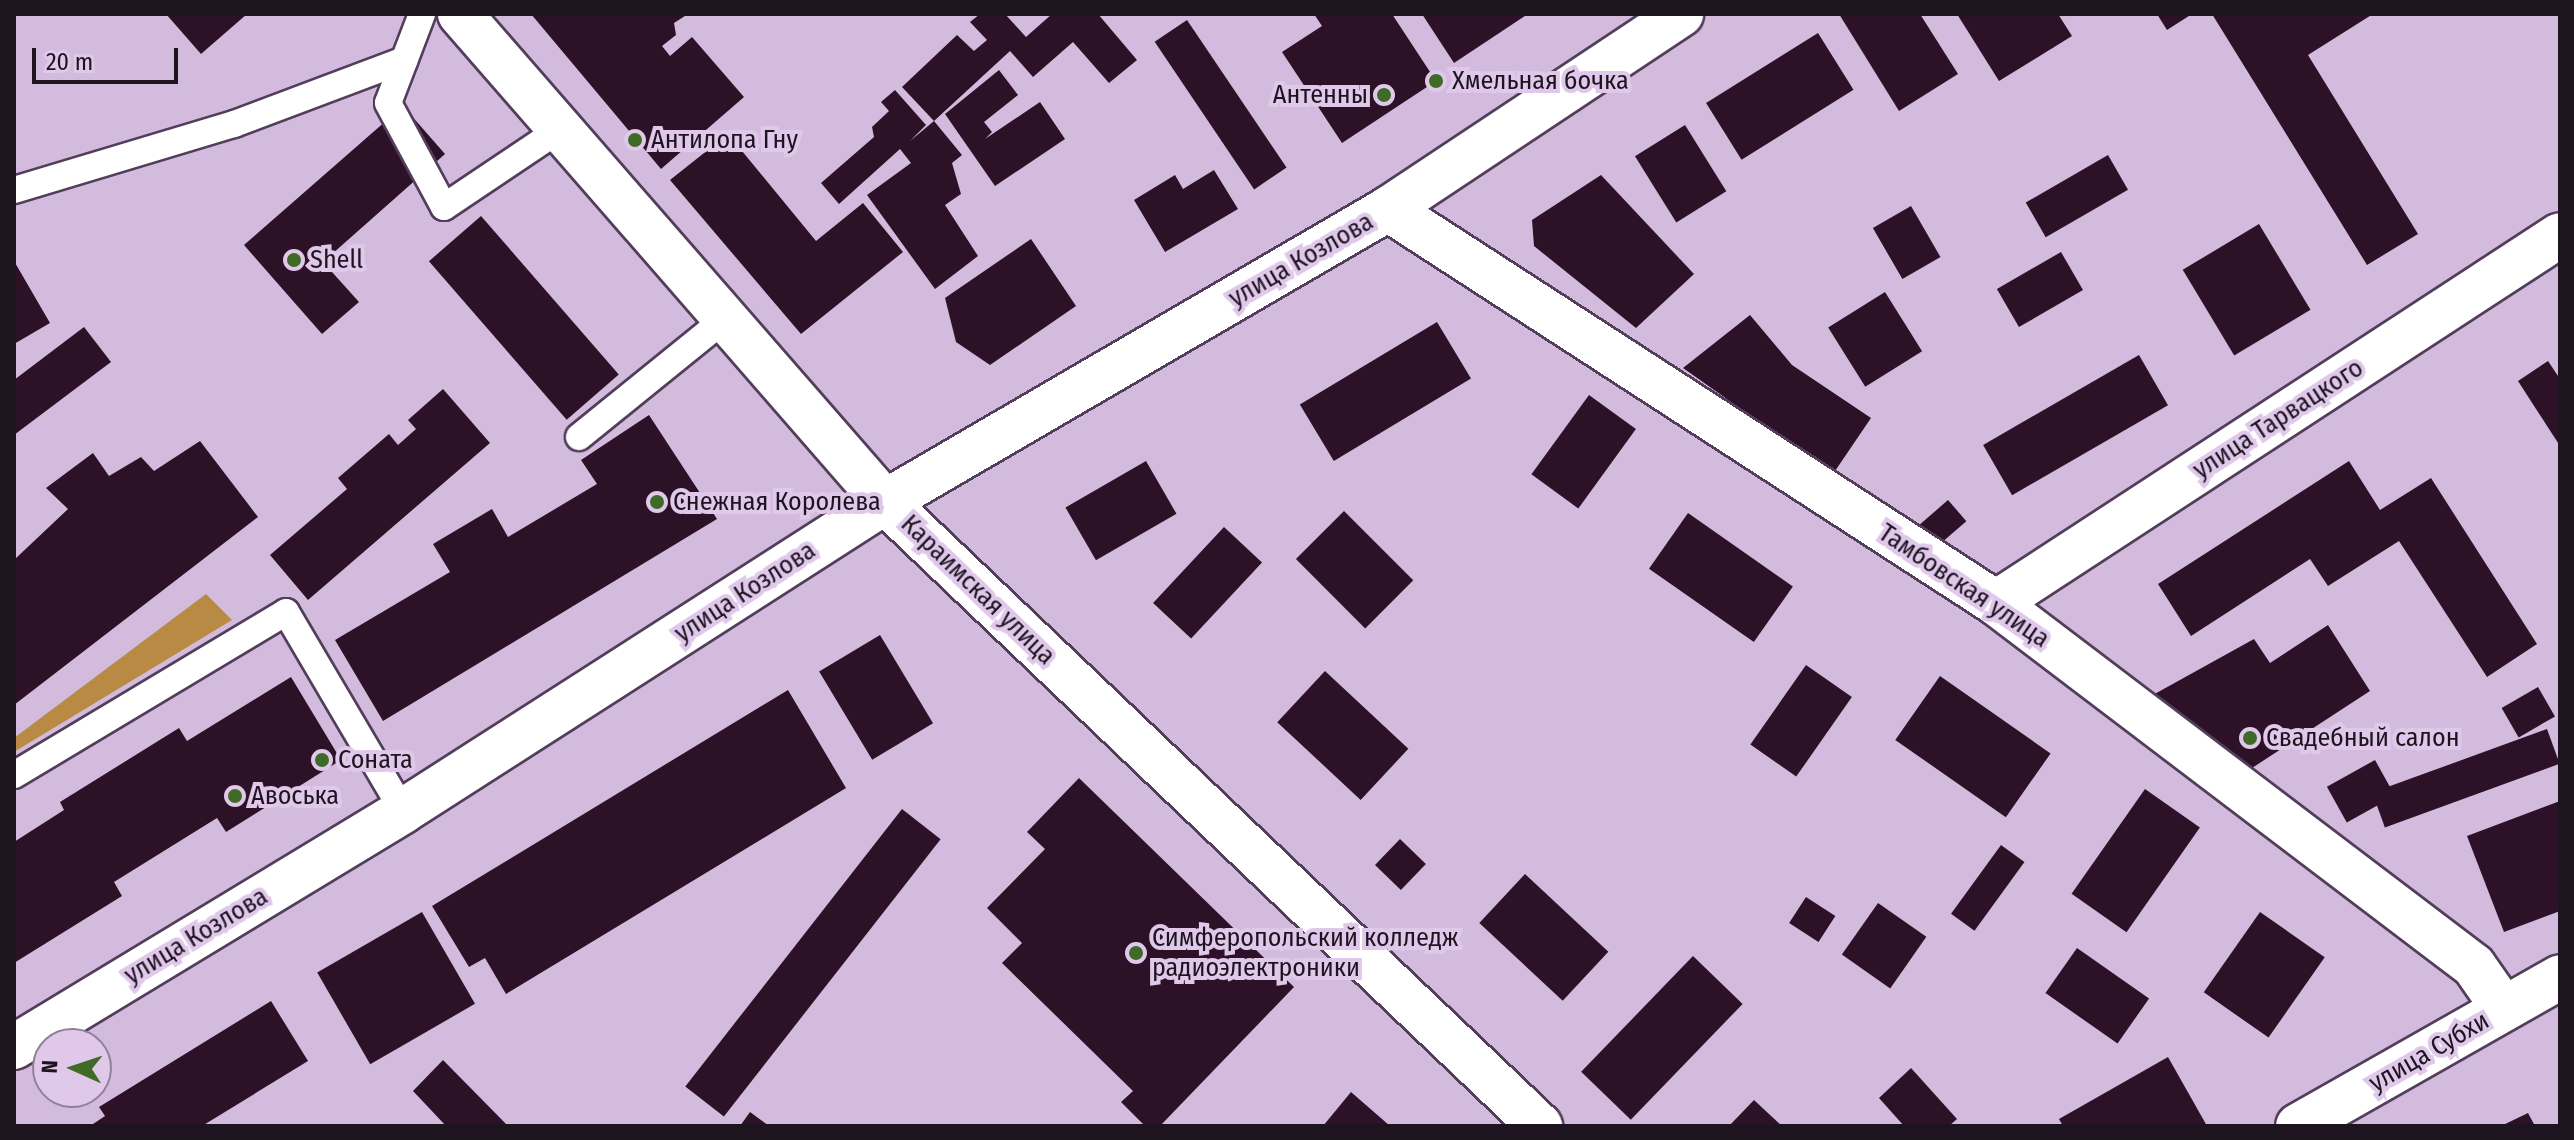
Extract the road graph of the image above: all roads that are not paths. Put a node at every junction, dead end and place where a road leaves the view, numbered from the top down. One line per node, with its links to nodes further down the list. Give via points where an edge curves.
1 (422, 14): 4 (lane)
2 (460, 14): 5 (street, Караимская улица)
3 (1681, 14): 7 (street, улица Козлова)
4 (404, 60): 5 (lane, via 388,103 444,207); 6 (lane, via 234,124)
5 (560, 129): 9 (street, Караимская улица)
6 (14, 190)
7 (1388, 209): 11 (street, улица Козлова); 12 (street, Тамбовская улица)
8 (2560, 235): 12 (street, улица Тарвацкого)
9 (726, 318): 10 (lane); 11 (street, Караимская улица)
10 (579, 437)
11 (885, 502): 14 (street, улица Козлова); 18 (street, Караимская улица)
12 (1996, 603): 16 (street, Тамбовская улица, via 2474,966)
13 (14, 775): 14 (lane, via 286,612)
14 (403, 811): 17 (street, улица Козлова)
15 (2560, 977): 16 (street, улица Субхи)
16 (2504, 1009): 19 (street, улица Субхи)
17 (14, 1047)
18 (1540, 1126)
19 (2298, 1126)

